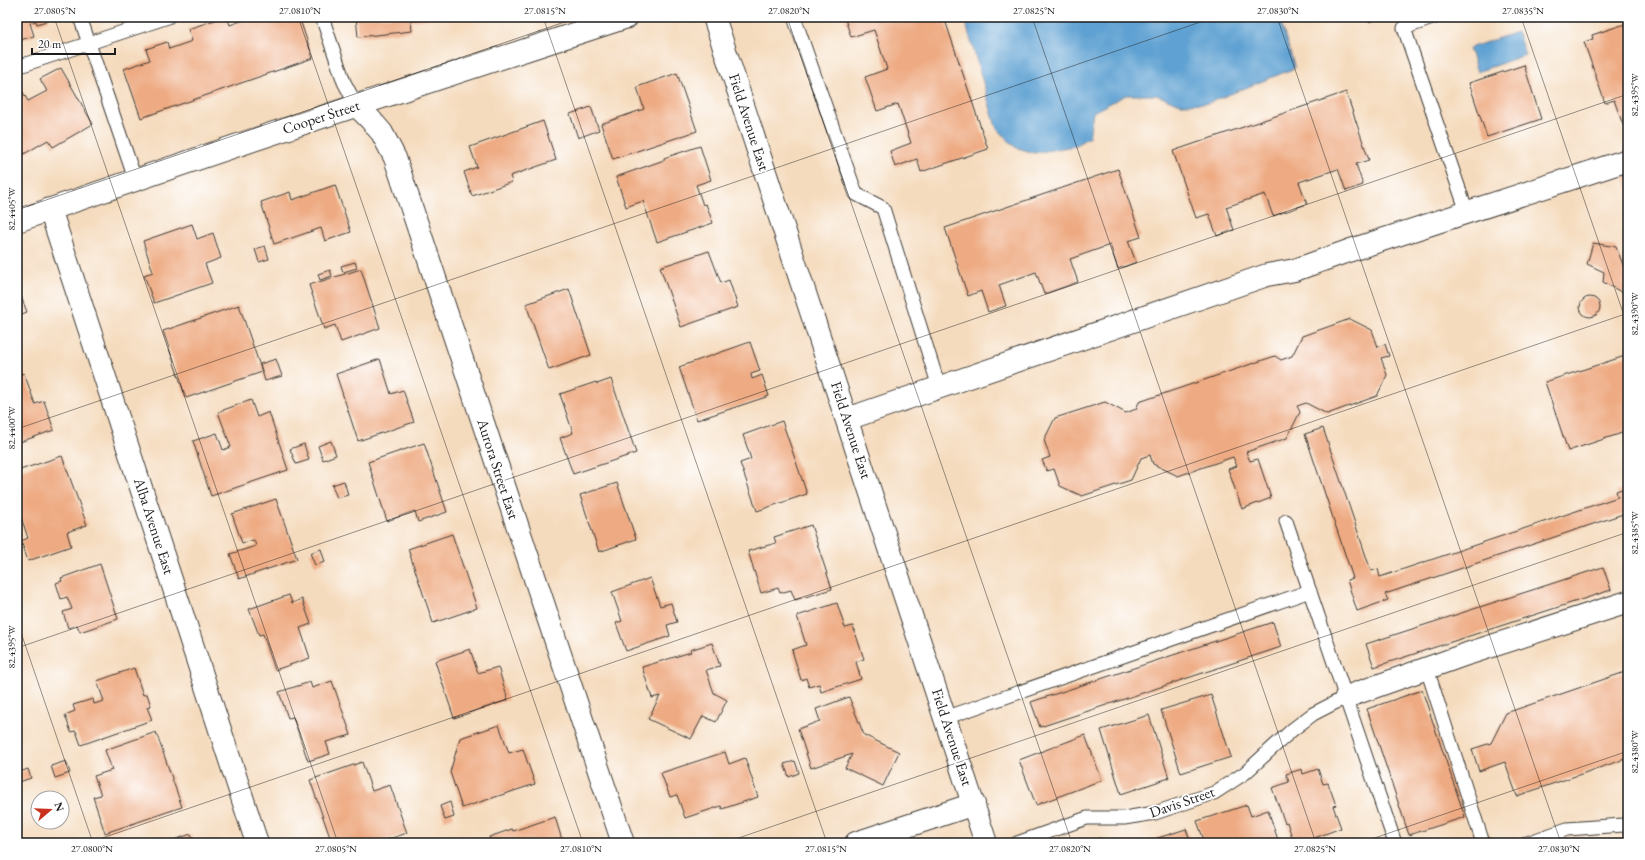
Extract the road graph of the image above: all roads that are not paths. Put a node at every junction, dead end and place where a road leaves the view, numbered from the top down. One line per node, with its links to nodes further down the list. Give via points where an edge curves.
1 (80, 17): 8 (lane)
2 (168, 17): 8 (lane)
3 (322, 17): 10 (lane, via 344,82)
4 (627, 17): 10 (street, Cooper Street)
5 (714, 17): 17 (street, Field Avenue East)
6 (794, 17): 16 (lane, via 856,194 883,208)
7 (1435, 17): 14 (lane, via 1404,28)
8 (89, 43): 9 (lane); 12 (lane)
9 (17, 67)
10 (356, 105): 12 (street, Cooper Street); 27 (street, Aurora Street East, via 382,132 395,158)
11 (1628, 160): 14 (street)
12 (135, 179): 13 (street, Cooper Street)
13 (50, 209): 15 (street, Cooper Street); 26 (street, Alba Avenue East)
14 (1467, 212): 16 (street, via 1295,270 1267,275)
15 (17, 221)
16 (939, 387): 17 (street)
17 (847, 419): 23 (street, Field Avenue East)
18 (1286, 521): 19 (lane)
19 (1310, 591): 22 (lane); 23 (lane)
20 (1628, 602): 21 (street)
21 (1427, 669): 22 (street); 32 (lane)
22 (1346, 697): 30 (lane, Davis Street, via 1313,714 1246,773 1214,793 1156,813 1124,818 1087,818); 31 (lane)
23 (946, 718): 24 (street, Field Avenue East)
24 (974, 804): 28 (street); 29 (street, Field Avenue East)
25 (1628, 826): 33 (lane, via 1567,829)
26 (257, 843)
27 (623, 843)
28 (856, 843)
29 (986, 843)
30 (1017, 843)
31 (1395, 843)
32 (1483, 843)
33 (1527, 843)

